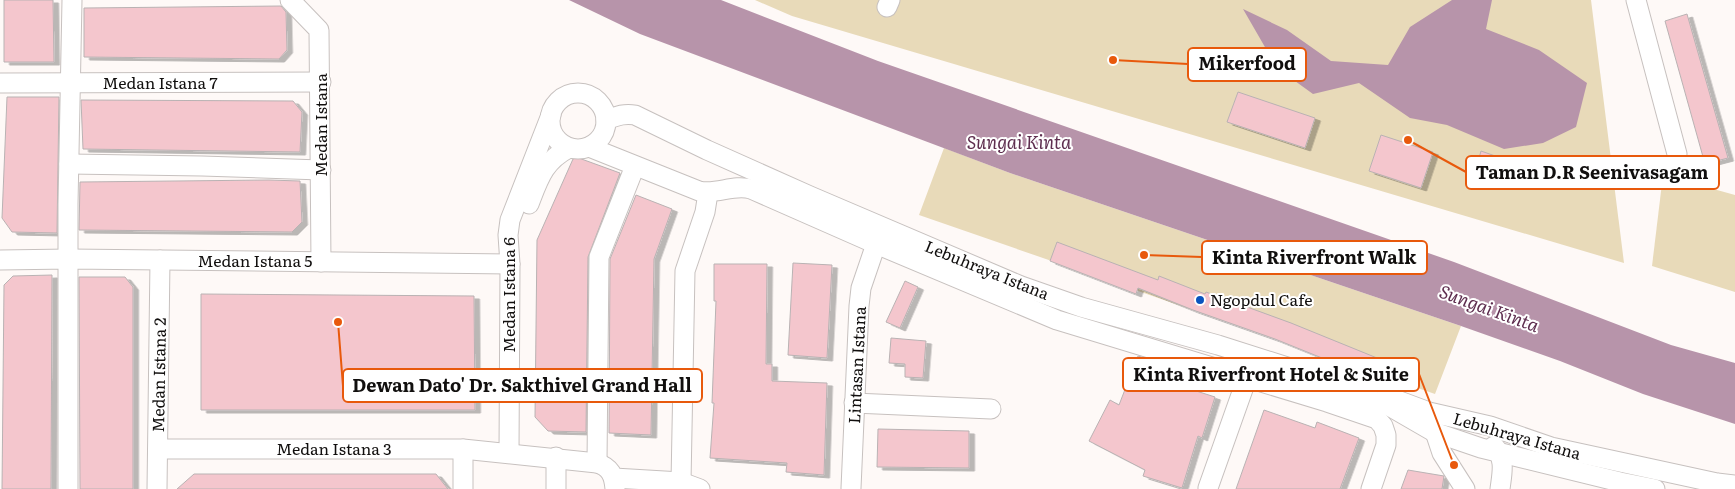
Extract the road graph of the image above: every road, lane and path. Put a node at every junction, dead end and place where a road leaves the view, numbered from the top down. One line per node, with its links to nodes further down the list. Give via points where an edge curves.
1 (72, 0): 6 (street)
2 (290, 0): 4 (street, Medan Istana, via 319,30)
3 (1636, 0): 13 (street)
4 (321, 82): 6 (street, Medan Istana 7); 16 (street, Medan Istana)
5 (0, 83): 6 (street, Medan Istana 7)
6 (71, 83): 14 (street)
7 (593, 97): 8 (street, via 584,93 567,95 554,107); 9 (street, via 605,111); 10 (street, Lebuhraya Istana, via 633,105)
8 (551, 115): 12 (street, via 552,131); 23 (street, Medan Istana 6, via 510,220)
9 (606, 120): 10 (street, Lebuhraya Istana, via 626,114 635,115); 11 (street, via 602,136)
10 (682, 137): 24 (street, Lebuhraya Istana, via 1021,286 1081,307)
11 (589, 147): 12 (street); 15 (street)
12 (569, 148): 23 (street, via 551,159 544,170 522,222)
13 (1677, 154)
14 (69, 164): 16 (street); 19 (street)
15 (634, 166): 17 (street); 35 (street, via 599,257)
16 (321, 170): 22 (street, Medan Istana)
17 (708, 193): 18 (street, via 741,186 751,189); 36 (street, via 705,212 685,270)
18 (876, 244): 25 (street, via 1057,320); 26 (street, Lintasan Istana, via 861,288)
19 (69, 259): 20 (street, Medan Istana 5); 21 (street, Medan Istana 5); 42 (street)
20 (0, 260)
21 (160, 260): 22 (street, Medan Istana 5); 30 (street, Medan Istana 2)
22 (321, 262): 23 (street, Medan Istana 5)
23 (510, 264): 32 (street, Medan Istana 6)
24 (1303, 372): 28 (street, Lebuhraya Istana, via 1343,380); 29 (street, Lebuhraya Istana, via 1344,391 1389,406)
25 (1247, 378): 41 (street); 47 (street, via 1377,419 1383,426 1386,445)
26 (854, 403): 27 (street); 40 (street, Lintasan Istana)
27 (991, 409)
28 (1429, 412): 29 (street); 33 (street, via 1485,438); 38 (street, Lebuhraya Istana, via 1490,426 1551,447)
29 (1434, 432): 33 (street, Lebuhraya Istana); 48 (street, via 1442,453)
30 (158, 449): 31 (street, Medan Istana 3); 43 (street, Medan Istana 2)
31 (463, 449): 32 (street, Medan Istana 3); 44 (street)
32 (509, 453): 34 (street, Medan Istana 3)
33 (1500, 454): 39 (street, Lebuhraya Istana); 49 (street, via 1503,465)
34 (556, 458): 35 (street, Medan Istana 3); 45 (street)
35 (597, 463): 37 (street, via 610,470)
36 (681, 482): 37 (street); 46 (street)
37 (614, 483)
38 (1726, 484): 51 (street, Lebuhraya Istana)
39 (1624, 486): 50 (street, Lebuhraya Istana)
40 (851, 488)
41 (1208, 488)
42 (68, 489)
43 (157, 489)
44 (463, 489)
45 (556, 489)
46 (700, 489)
47 (1371, 489)
48 (1465, 489)
49 (1500, 489)
50 (1655, 489)
51 (1735, 489)

